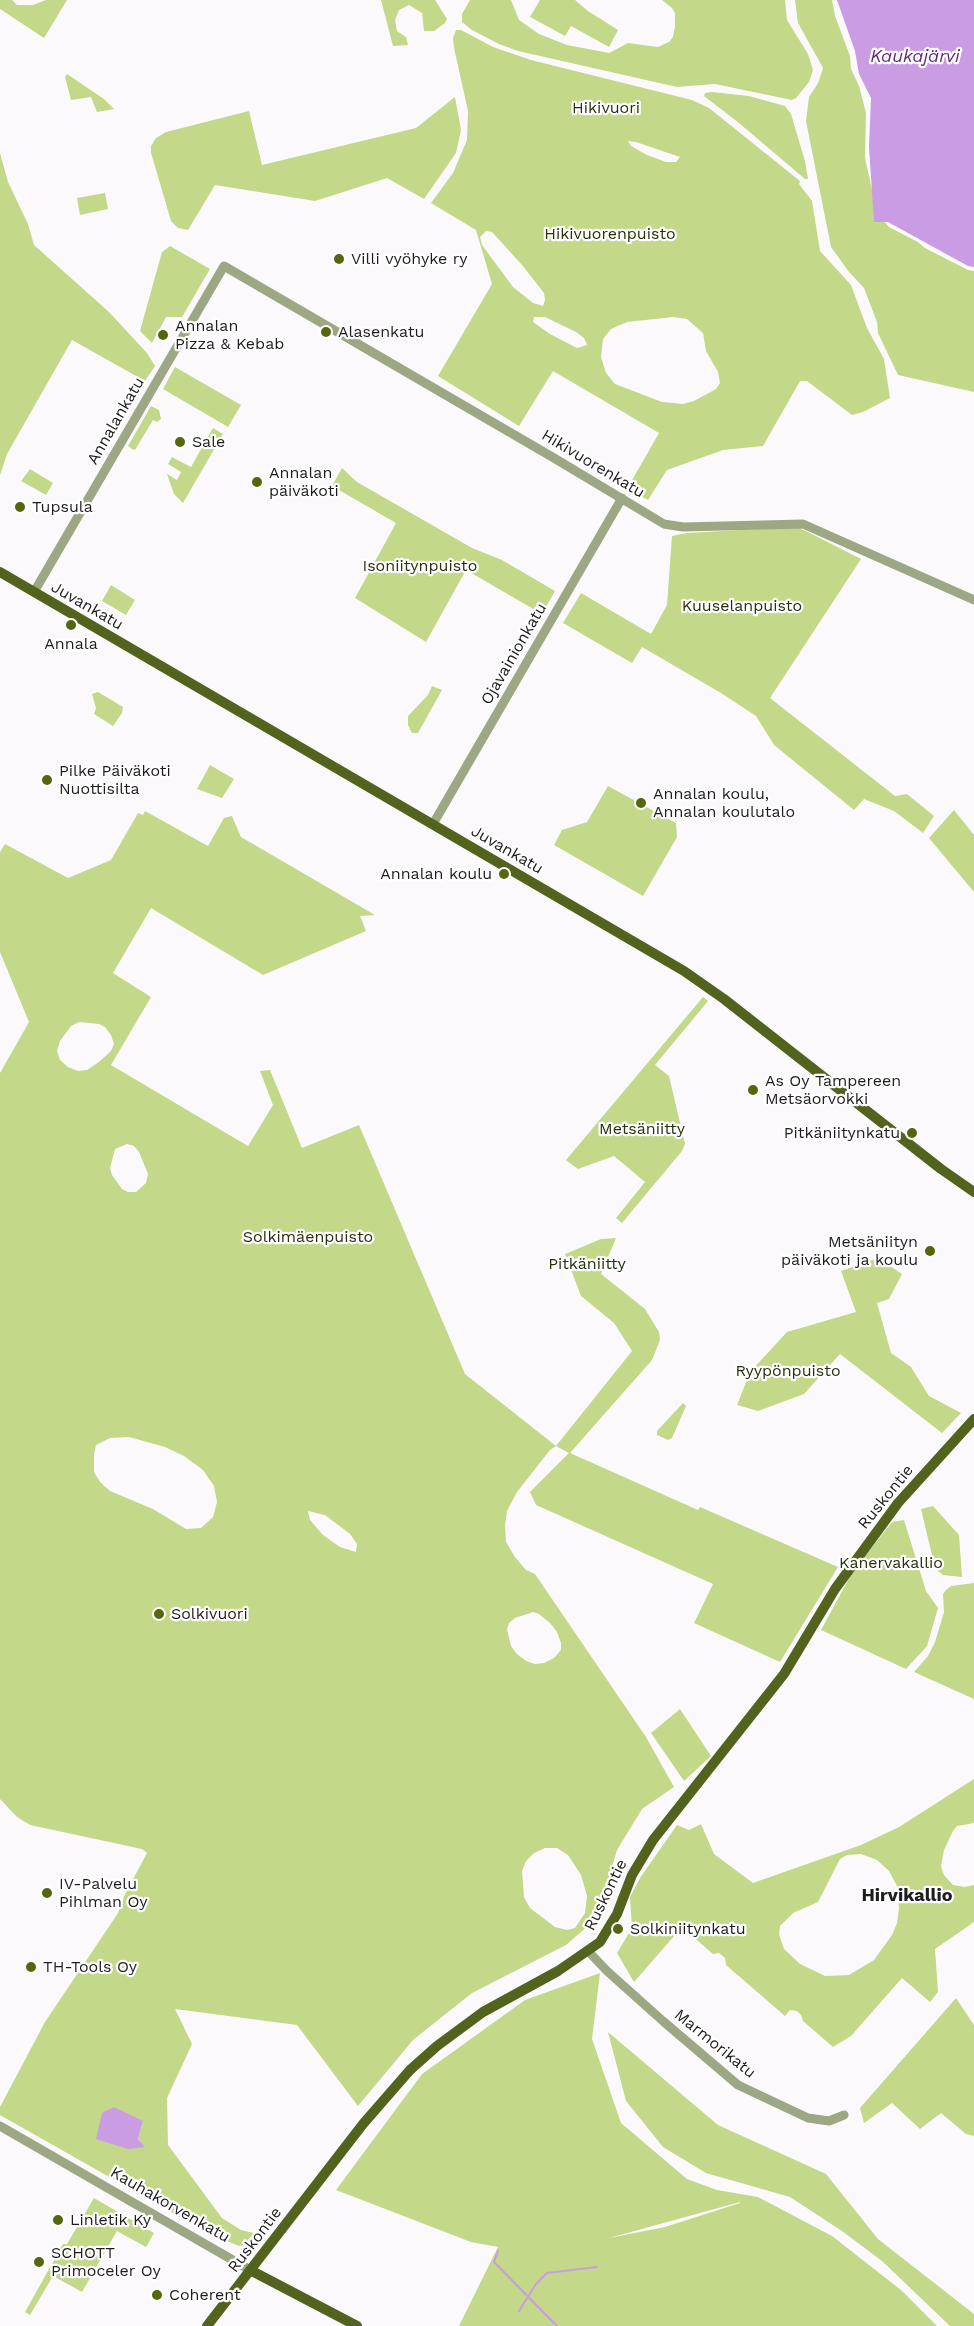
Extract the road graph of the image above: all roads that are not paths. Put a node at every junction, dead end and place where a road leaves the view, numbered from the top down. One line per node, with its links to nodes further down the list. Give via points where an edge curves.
1 (224, 266): 2 (street, Hikivuorenkatu); 4 (street, Annalankatu)
2 (622, 498): 5 (street, Hikivuorenkatu, via 672,527 803,524); 6 (street, Ojavainionkatu)
3 (0, 572): 4 (main road, Juvankatu)
4 (34, 592): 6 (main road, Juvankatu)
5 (974, 600)
6 (433, 824): 7 (main road, Juvankatu, via 684,971)
7 (974, 1192)
8 (974, 1419): 9 (main road, Ruskontie, via 910,1489 844,1574 784,1674 653,1840 632,1875 611,1925)
9 (589, 1952): 10 (street, Marmorikatu, via 738,2085 808,2118 829,2121); 12 (main road, Ruskontie, via 483,2012 419,2062 363,2124)
10 (844, 2115)
11 (0, 2126): 12 (street, Kauhakorvenkatu)
12 (250, 2270): 13 (main road, Ruskontie); 14 (main road, Kauhakorvenkatu)
13 (207, 2326)
14 (357, 2326)

